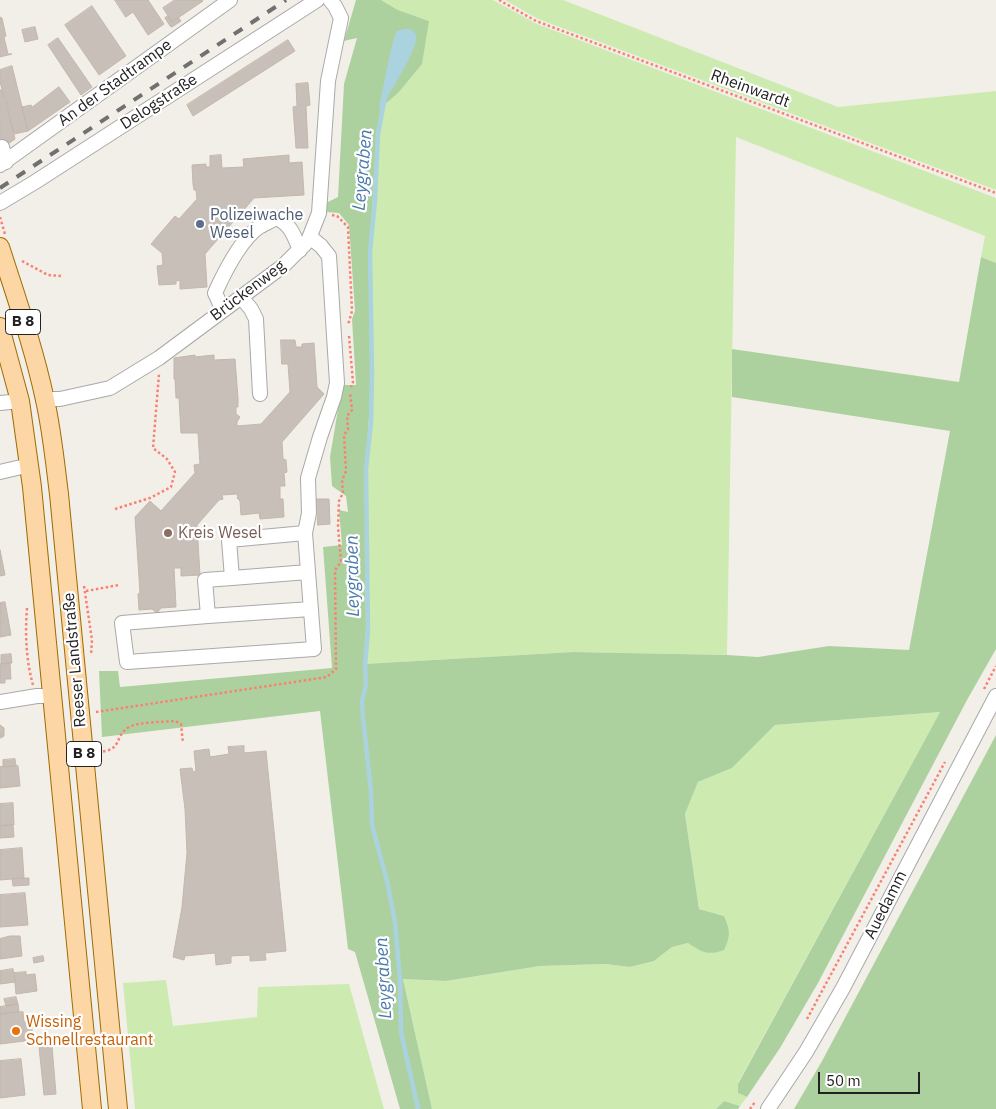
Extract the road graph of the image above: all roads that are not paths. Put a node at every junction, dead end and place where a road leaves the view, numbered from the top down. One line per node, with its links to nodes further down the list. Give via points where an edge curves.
1 (230, 0): 5 (street, An der Stadtrampe)
2 (317, 0): 6 (street, Delogstraße)
3 (330, 0): 7 (street, Brückenweg, via 341,18 328,82 319,213)
4 (2, 146): 5 (street)
5 (3, 164)
6 (0, 203)
7 (310, 237): 9 (street, Brückenweg); 19 (street, via 328,256 337,384 308,478 309,513)
8 (0, 247): 14 (main road, Reeser Landstraße / B 8)
9 (300, 250): 10 (street, Brückenweg); 11 (street, via 286,222 276,218 258,228 237,252 215,293)
10 (241, 297): 11 (street, Brückenweg); 13 (street, via 256,319)
11 (223, 310): 14 (street, Brückenweg, via 159,358 110,388 60,399)
12 (0, 328): 15 (main road, Reeser Landstraße / B 8)
13 (260, 394)
14 (45, 399): 15 (main road); 28 (main road, Reeser Landstraße / B 8, via 59,494)
15 (20, 401): 16 (street); 17 (main road, Reeser Landstraße / B 8)
16 (0, 403)
17 (30, 465): 18 (street); 24 (main road, Reeser Landstraße / B 8)
18 (0, 472)
19 (305, 533): 20 (street); 21 (street, via 229,540)
20 (308, 572): 21 (street); 22 (street)
21 (232, 578): 23 (street, via 206,580)
22 (311, 609): 23 (street); 23 (street, via 314,649 127,662 122,624)
23 (208, 616)
24 (52, 696): 26 (street); 27 (main road, Reeser Landstraße / B 8)
25 (996, 696): 29 (street, Auedamm, via 843,988)
26 (0, 702)
27 (92, 1109)
28 (118, 1109)
29 (768, 1109)

